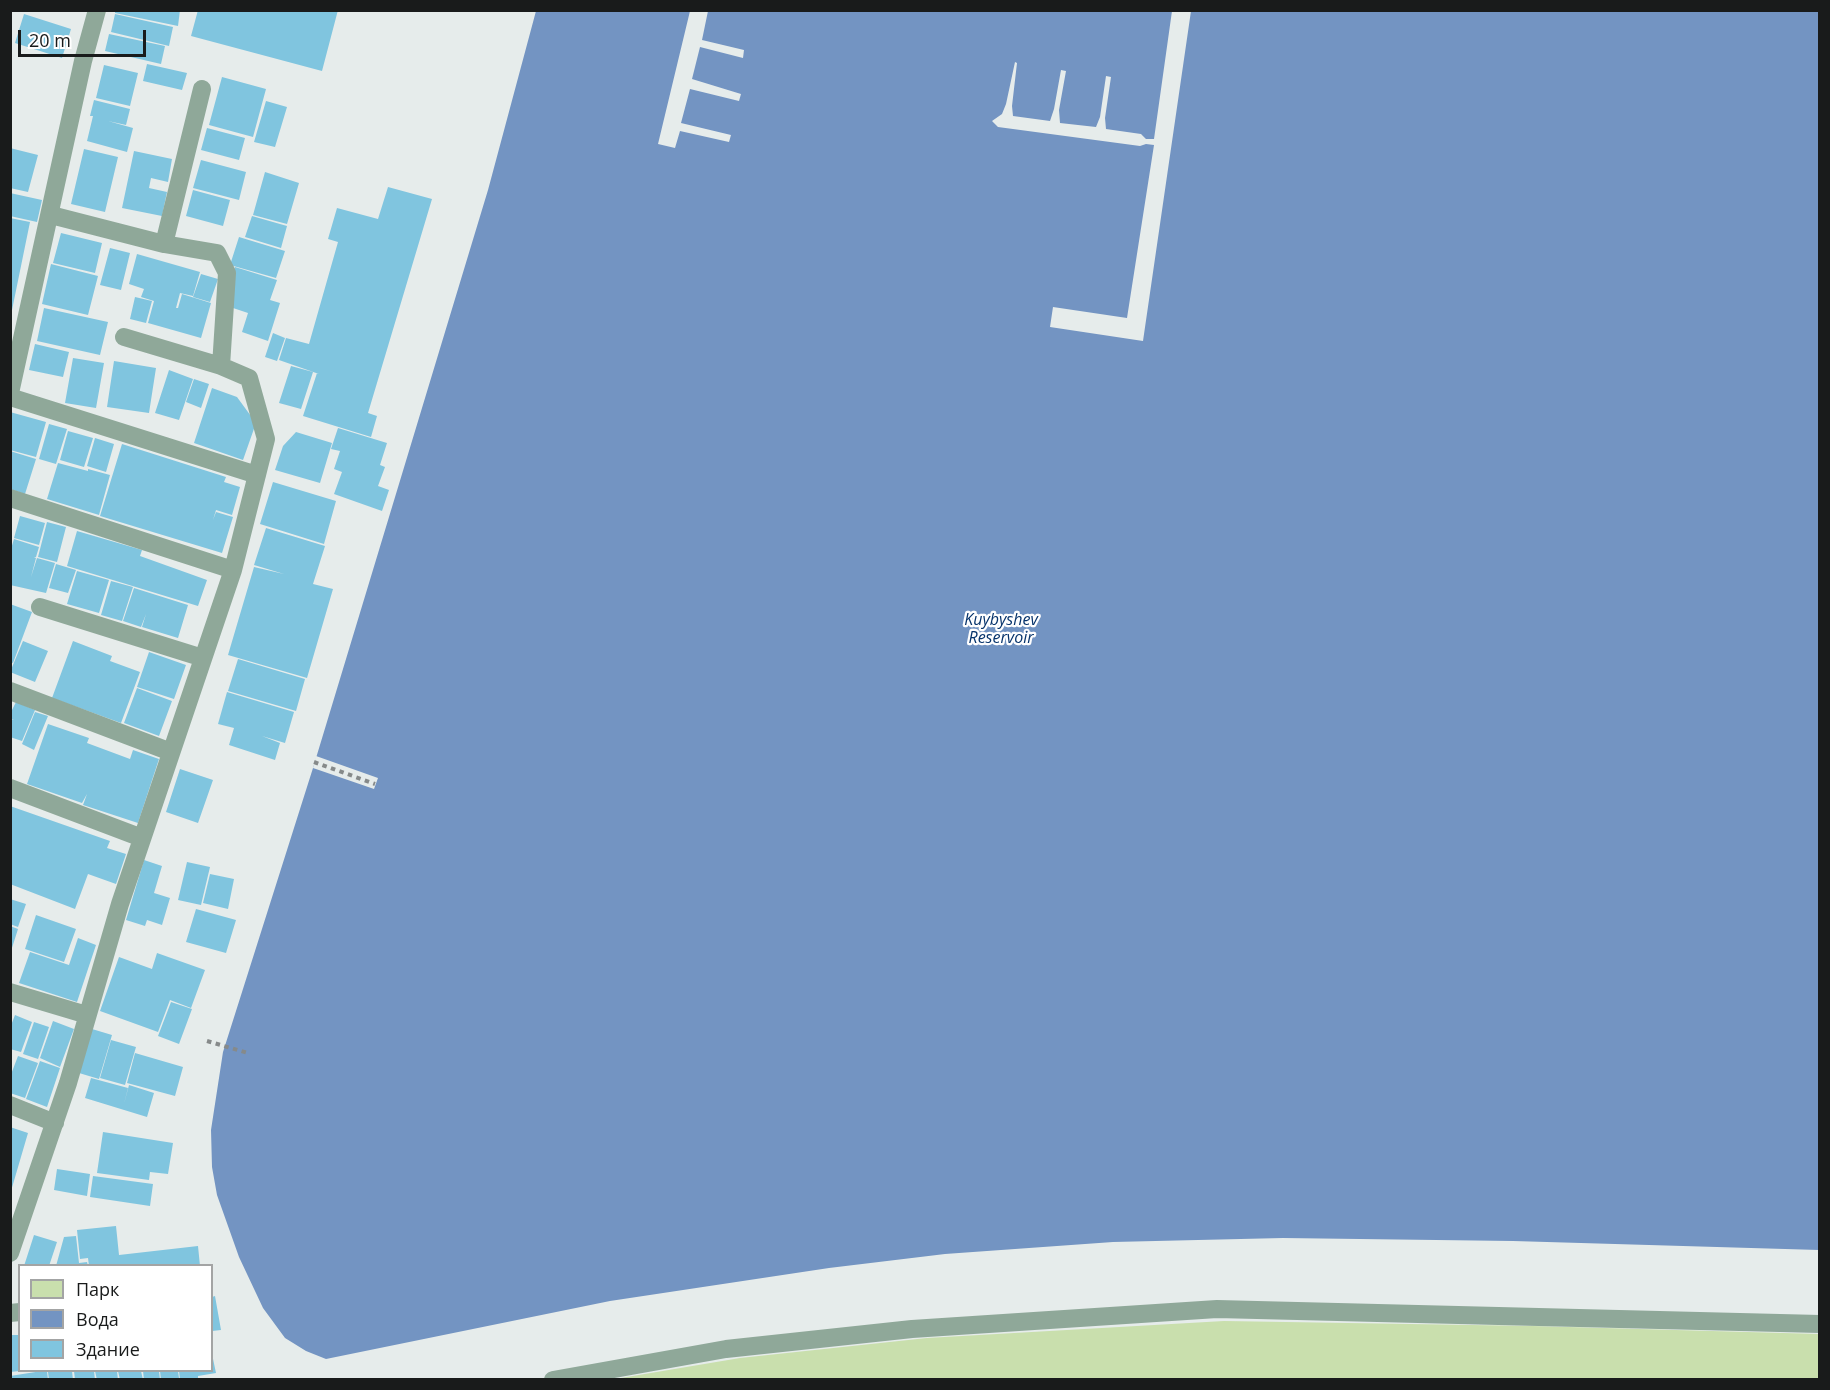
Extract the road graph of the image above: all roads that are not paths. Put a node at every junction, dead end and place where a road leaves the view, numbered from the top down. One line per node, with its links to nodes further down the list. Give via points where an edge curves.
1 (97, 10): 3 (lane)
2 (202, 89): 4 (lane)
3 (51, 214): 4 (lane); 6 (lane)
4 (164, 244): 7 (lane, via 217,253 227,273)
5 (124, 337): 7 (lane)
6 (16, 343): 8 (lane)
7 (221, 366): 9 (lane, via 249,378 266,439)
8 (10, 395): 9 (lane)
9 (257, 475): 11 (lane)
10 (10, 498): 11 (lane)
11 (233, 570): 13 (lane)
12 (40, 607): 13 (lane)
13 (203, 658): 15 (lane)
14 (10, 691): 15 (lane)
15 (171, 752): 17 (lane)
16 (10, 788): 17 (lane)
17 (142, 838): 19 (lane)
18 (10, 992): 19 (lane)
19 (87, 1016): 21 (lane)
20 (10, 1105): 21 (lane)
21 (55, 1123): 22 (lane)
22 (12, 1246)
23 (1820, 1324): 24 (lane, via 1217,1309 877,1332 726,1348)
24 (553, 1380)

